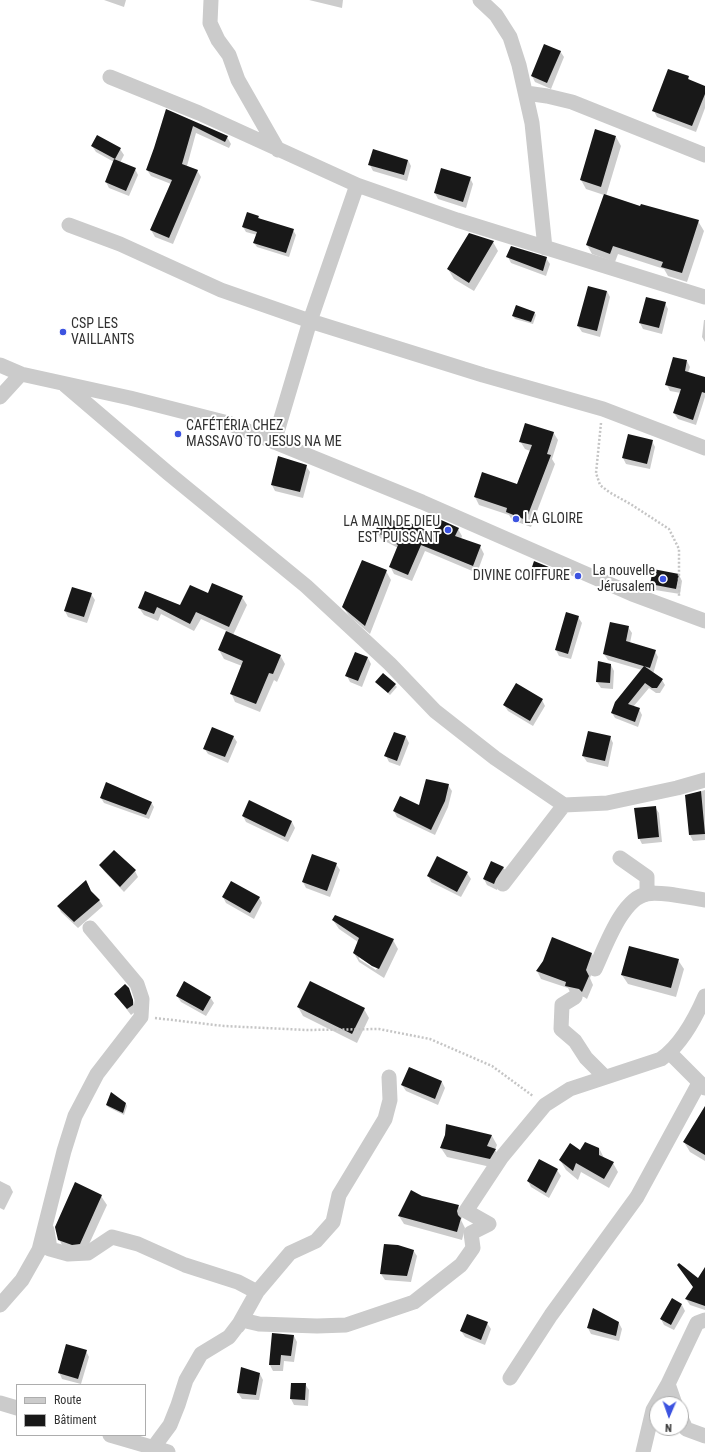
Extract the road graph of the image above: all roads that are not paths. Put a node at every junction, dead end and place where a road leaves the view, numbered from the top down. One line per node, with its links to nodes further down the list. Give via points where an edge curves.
1 (211, 0): 5 (street, via 210,23 229,55 238,80)
2 (480, 0): 4 (street, via 496,15 510,37)
3 (110, 77): 5 (street, via 199,113)
4 (526, 93): 6 (street, via 572,102); 9 (street, via 532,123)
5 (278, 150): 7 (street)
6 (705, 154)
7 (357, 185): 9 (street); 11 (street)
8 (69, 225): 11 (street, via 120,244 221,290)
9 (545, 248): 10 (street)
10 (705, 297)
11 (310, 321): 16 (street); 17 (street, via 482,375 603,409)
12 (0, 365): 13 (street)
13 (21, 374): 14 (street); 15 (street)
14 (65, 385): 16 (street, via 130,398 228,424); 20 (street, via 306,586 390,664 435,711 495,758)
15 (0, 397)
16 (274, 442): 18 (street, via 422,502 632,594)
17 (705, 448)
18 (705, 621)
19 (705, 780): 20 (street, via 607,802)
20 (564, 805): 22 (street)
21 (620, 858): 23 (street, via 647,877)
22 (503, 884)
23 (647, 894): 24 (street); 26 (street, via 634,898 618,919)
24 (705, 900)
25 (90, 928): 33 (street, via 137,984 142,999 141,1017 98,1074 75,1116)
26 (595, 969)
27 (705, 996): 29 (street, via 700,1009)
28 (574, 997): 31 (street, via 562,1005 561,1029 575,1041 586,1058)
29 (670, 1053): 31 (street, via 661,1059); 32 (street)
30 (389, 1077): 34 (street, via 390,1100 385,1119 339,1195 333,1222 316,1241 290,1253)
31 (605, 1077): 37 (street, via 570,1089 545,1105 500,1158 466,1211 489,1224 471,1233 473,1248 461,1265 414,1302 346,1325 259,1324 242,1320)
32 (702, 1086): 38 (street, via 637,1197 551,1315)
33 (46, 1221): 34 (street, via 50,1249 68,1254 88,1253 112,1237 138,1244 185,1265 238,1282); 35 (street, via 39,1250 22,1280)
34 (256, 1292): 37 (street)
35 (0, 1304)
36 (705, 1320): 39 (street, via 697,1323)
37 (238, 1326): 46 (street, via 229,1337 201,1354 186,1380 170,1425)
38 (510, 1378)
39 (668, 1384): 40 (street); 48 (street, via 653,1410)
40 (672, 1396)
41 (0, 1403): 42 (street)
42 (16, 1408)
43 (689, 1431): 45 (street)
44 (113, 1436): 46 (street)
45 (705, 1436)
46 (152, 1448): 47 (street)
47 (168, 1452)
48 (643, 1452)

